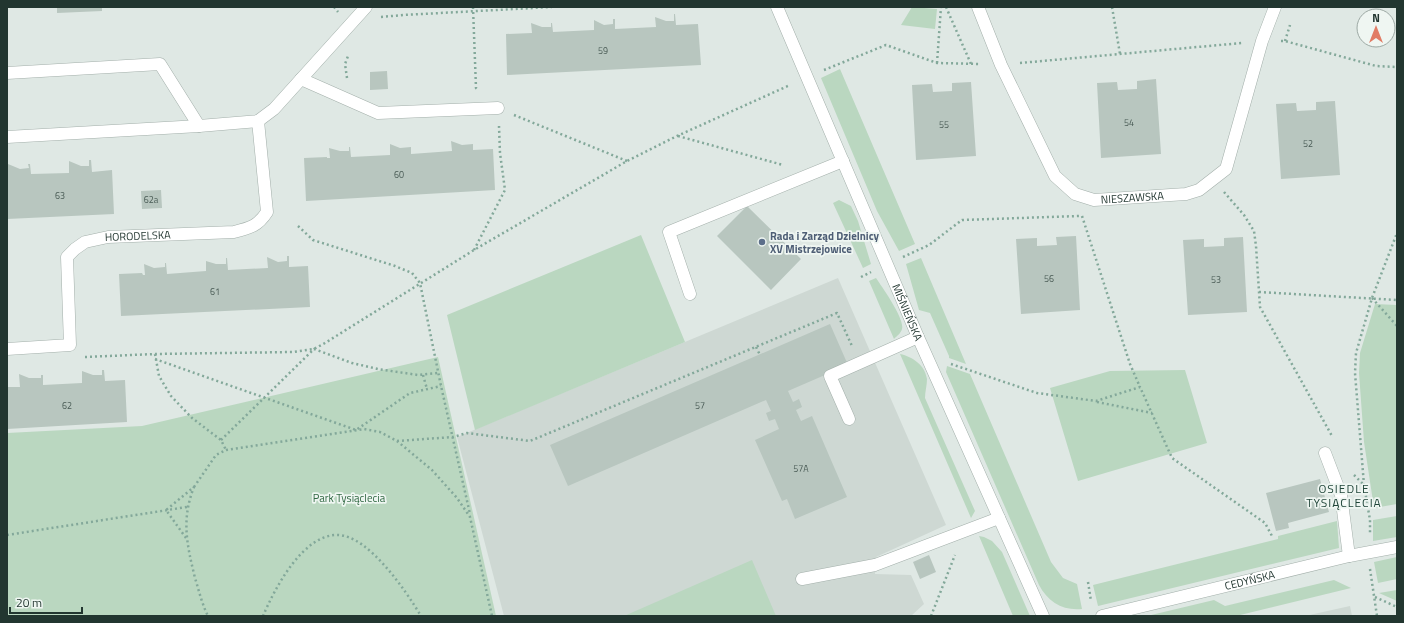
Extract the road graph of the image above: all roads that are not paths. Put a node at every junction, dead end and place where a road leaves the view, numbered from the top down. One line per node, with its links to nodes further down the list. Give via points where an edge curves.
1 (366, 7): 6 (street)
2 (777, 7): 11 (street, MIŚNIEŃSKA)
3 (978, 7): 4 (street, NIESZAWSKA, via 1001,65 1055,176 1075,194 1094,200 1186,194 1199,190 1226,169 1262,41)
4 (1275, 7)
5 (7, 73): 9 (street, via 160,64)
6 (301, 79): 7 (street, via 378,113); 8 (street, via 274,109)
7 (498, 108)
8 (258, 120): 9 (street); 14 (street, HORODELSKA, via 267,212 261,221 234,232 108,237 85,242 67,257 70,345)
9 (199, 126): 10 (street)
10 (7, 137)
11 (843, 161): 12 (street, via 669,232); 13 (street, MIŚNIEŃSKA)
12 (690, 294)
13 (918, 337): 15 (street, via 830,376); 17 (street, MIŚNIEŃSKA)
14 (7, 349)
15 (849, 419)
16 (1325, 452): 19 (street, via 1340,495)
17 (999, 518): 20 (street, via 875,565); 21 (street, MIŚNIEŃSKA)
18 (1397, 548): 19 (street, CEDYŃSKA)
19 (1349, 556): 22 (street, CEDYŃSKA)
20 (802, 579)
21 (1043, 616)
22 (1102, 616)

